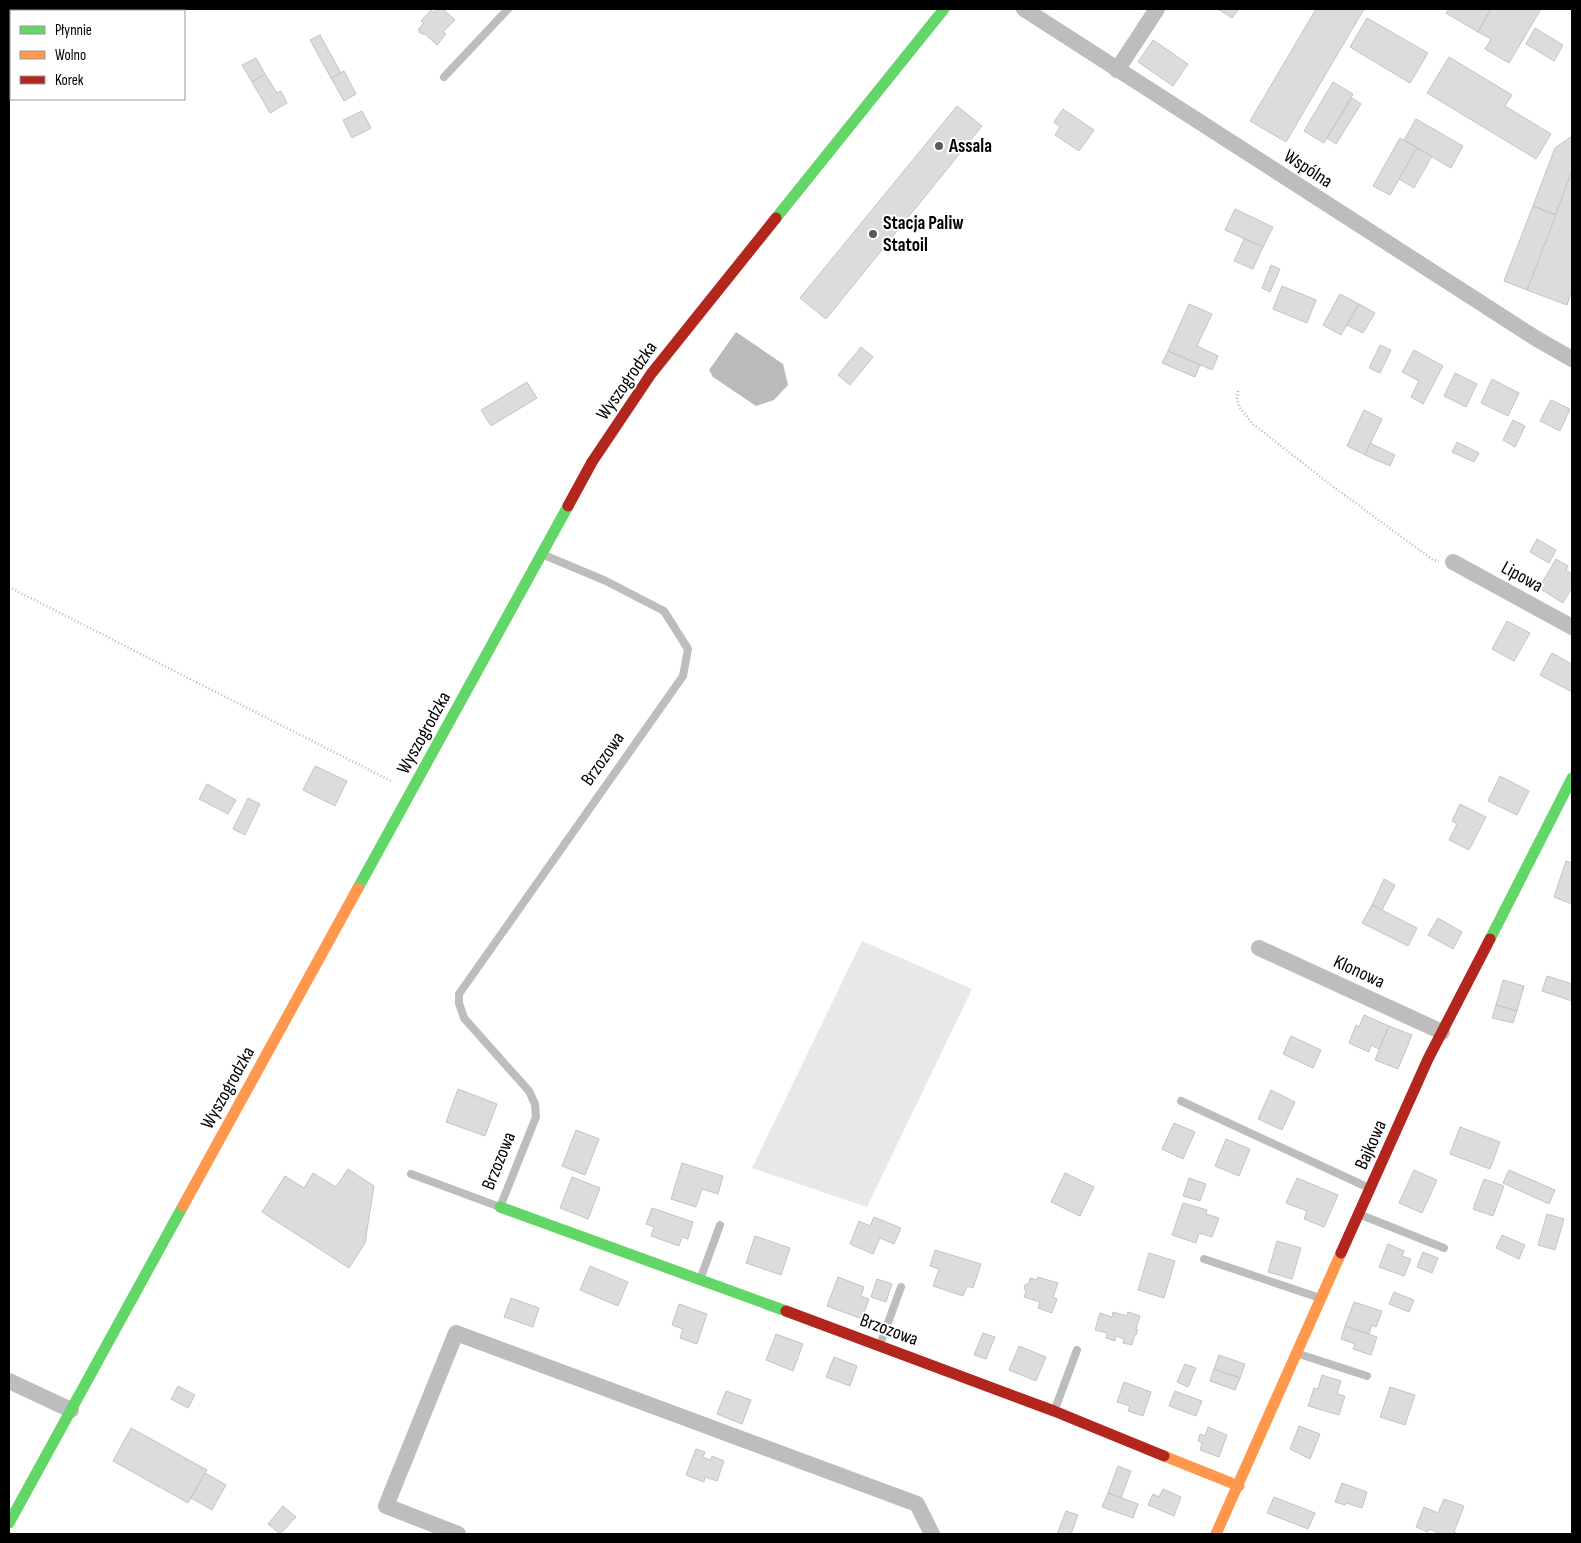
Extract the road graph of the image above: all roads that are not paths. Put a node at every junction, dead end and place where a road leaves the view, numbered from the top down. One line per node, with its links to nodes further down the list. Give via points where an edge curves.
1 (508, 9): 6 (lane)
2 (944, 9): 8 (main road, Wyszogrodzka, via 651,374 592,462)
3 (1024, 9): 5 (street, Wspólna)
4 (1157, 9): 5 (street)
5 (1117, 70): 7 (street, Wspólna)
6 (444, 77)
7 (1572, 359)
8 (540, 554): 17 (lane, Brzozowa, via 606,581 664,611 688,649 683,676 459,994 464,1018 529,1091 536,1104 536,1117); 30 (main road, Wyszogrodzka)
9 (1453, 562): 10 (street, Lipowa)
10 (1572, 627)
11 (1572, 778): 13 (main road, Bajkowa)
12 (1259, 948): 13 (street, Klonowa)
13 (1442, 1032): 16 (main road, Bajkowa)
14 (1181, 1101): 16 (lane)
15 (411, 1174): 17 (lane)
16 (1370, 1188): 18 (main road, Bajkowa)
17 (500, 1207): 22 (main road, Brzozowa)
18 (1359, 1214): 20 (lane); 24 (main road, Bajkowa)
19 (720, 1224): 22 (lane)
20 (1444, 1248)
21 (1204, 1259): 24 (lane)
22 (700, 1280): 25 (main road, Brzozowa)
23 (901, 1287): 25 (lane)
24 (1322, 1298): 27 (main road, Bajkowa)
25 (880, 1345): 31 (main road, Brzozowa)
26 (1077, 1350): 31 (lane)
27 (1297, 1354): 28 (lane); 32 (main road, Bajkowa)
28 (1367, 1376)
29 (9, 1381): 30 (street)
30 (71, 1410): 33 (main road, Wyszogrodzka)
31 (1054, 1411): 32 (main road, Brzozowa)
32 (1239, 1486): 36 (main road, Bajkowa)
33 (9, 1523)
34 (458, 1534): 35 (street, via 386,1506 456,1333 917,1504)
35 (932, 1534)
36 (1216, 1534)

